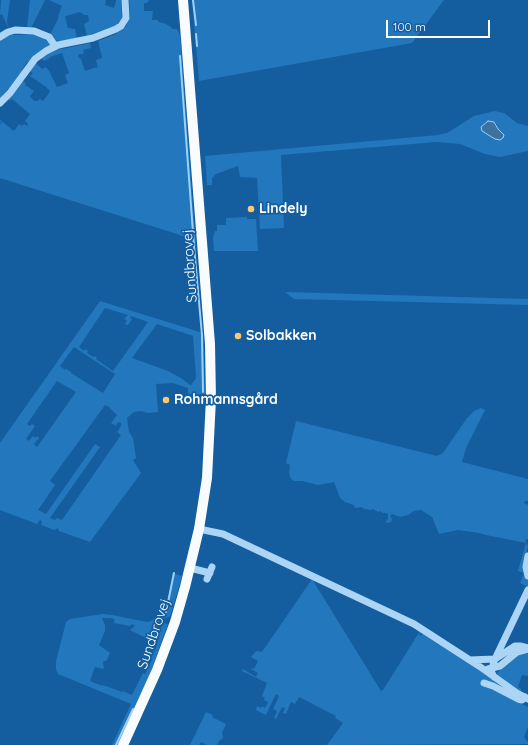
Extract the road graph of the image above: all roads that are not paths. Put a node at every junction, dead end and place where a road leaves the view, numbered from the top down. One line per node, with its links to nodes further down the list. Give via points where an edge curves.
1 (125, 0): 4 (street, via 126,18 118,28 88,39)
2 (183, 0): 6 (main road, Sundbrovej, via 211,368)
3 (0, 37): 4 (street, via 15,30 34,31 49,37)
4 (55, 46): 5 (street, via 35,60)
5 (0, 104)
6 (203, 530): 8 (main road, Sundbrovej); 13 (street, via 223,534 414,624)
7 (528, 556): 10 (street)
8 (190, 568): 9 (street); 20 (main road, Sundbrovej, via 161,659)
9 (210, 573)
10 (528, 576)
11 (528, 590): 14 (street)
12 (528, 649): 14 (street, via 515,646); 16 (street, via 519,651 500,666)
13 (470, 660): 14 (street); 15 (street)
14 (495, 660): 16 (street)
15 (478, 666): 16 (street); 17 (street)
16 (491, 669): 17 (street)
17 (494, 677): 19 (street)
18 (484, 683): 19 (street, via 518,700)
19 (527, 698)
20 (124, 745)

